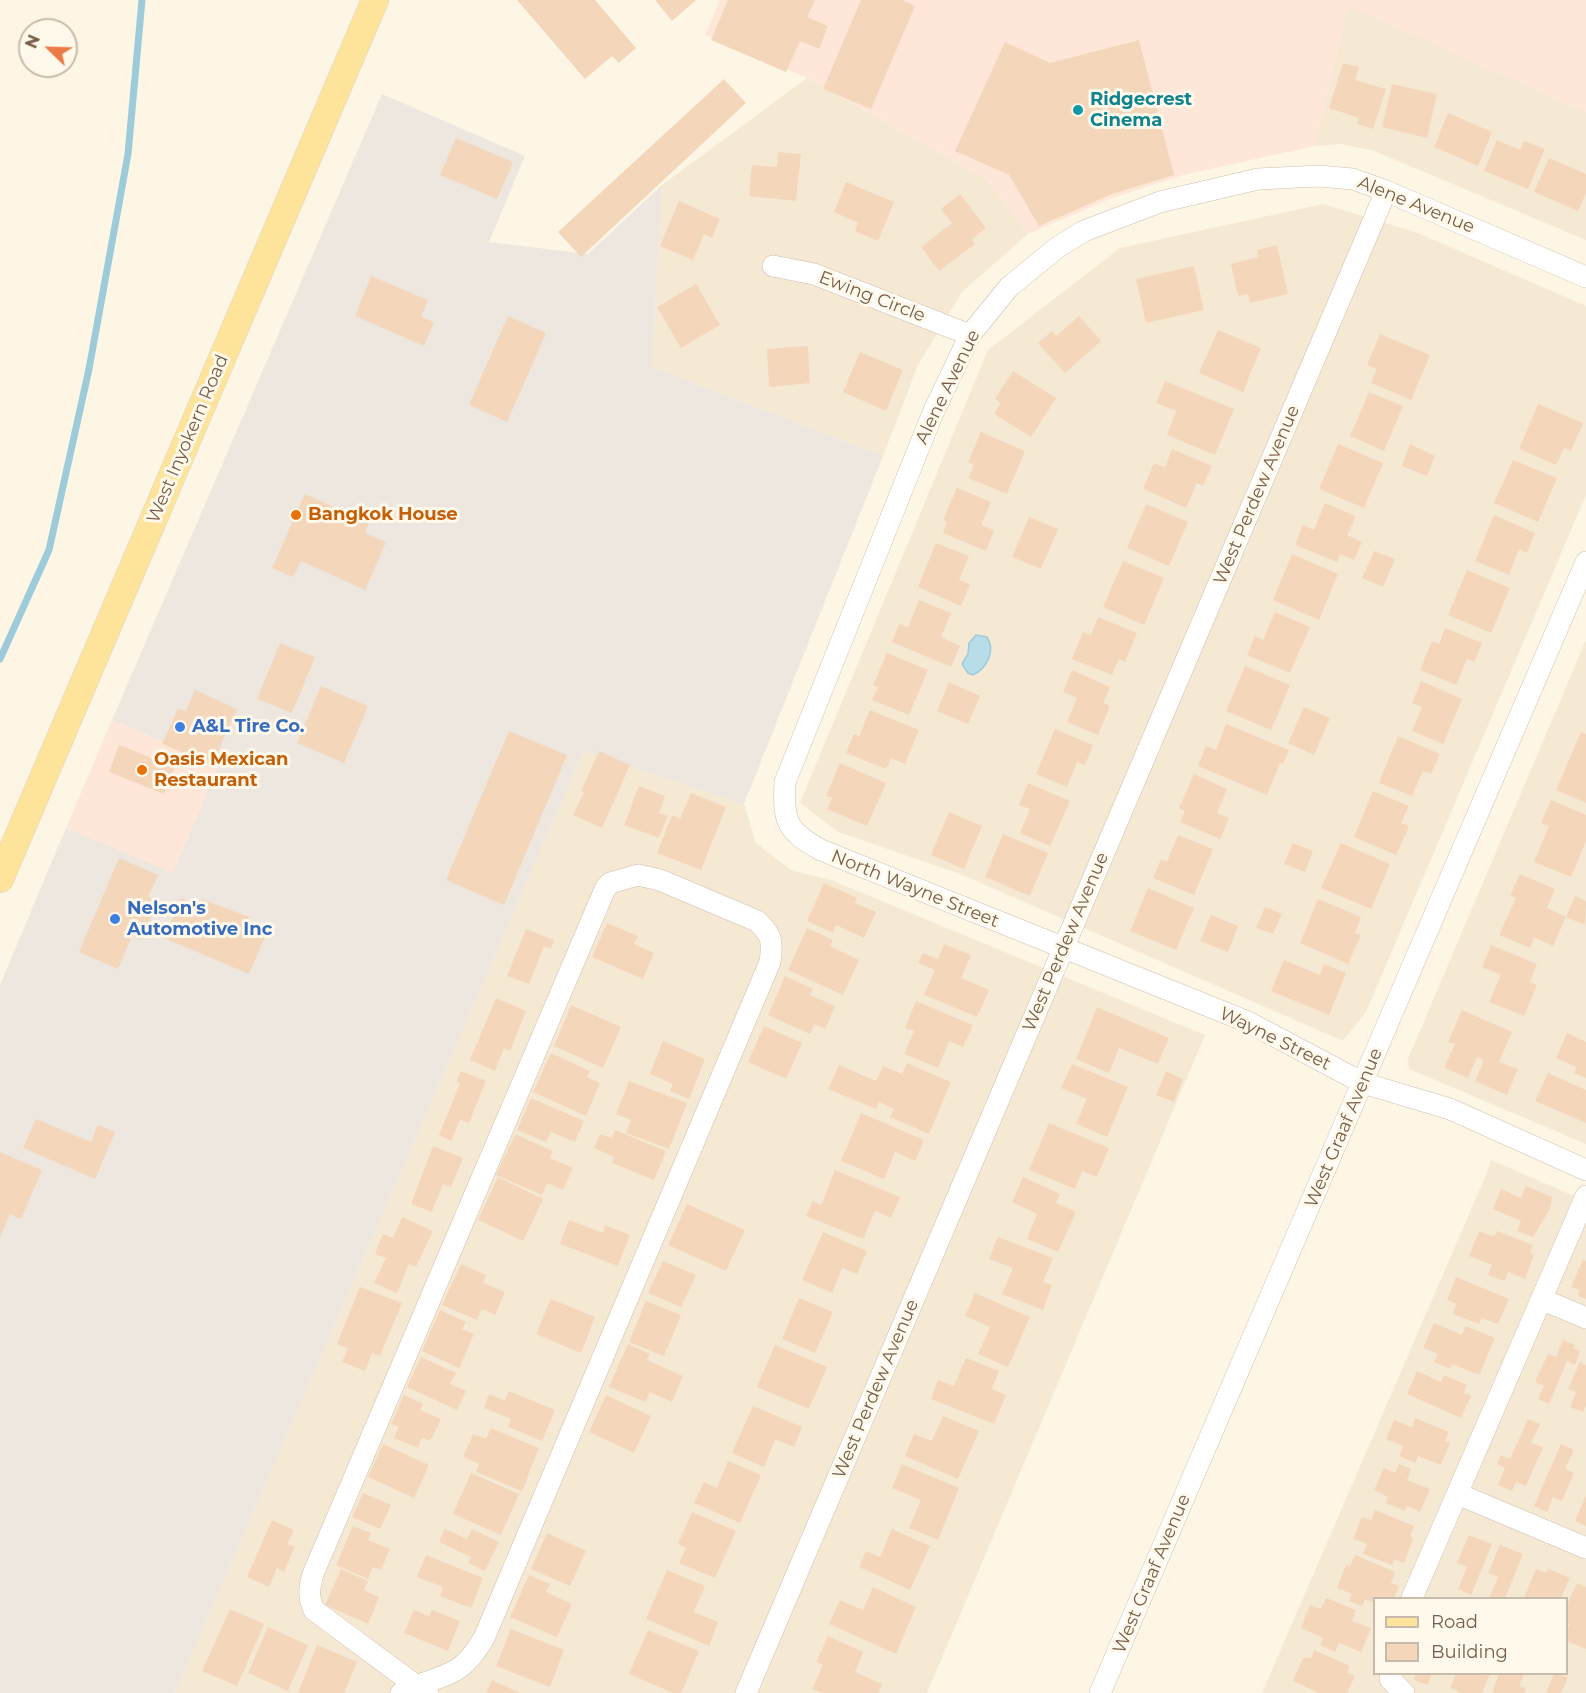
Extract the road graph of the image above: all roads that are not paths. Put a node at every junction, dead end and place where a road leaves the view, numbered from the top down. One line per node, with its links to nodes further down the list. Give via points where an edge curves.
1 (375, 0): 8 (main road, West Inyokern Road)
2 (1386, 191): 4 (street, Alene Avenue); 5 (street, Alene Avenue, via 1353,179 1309,176 1258,179 1160,202 1084,231 1058,247 1009,287); 9 (street, West Perdew Avenue)
3 (773, 266): 5 (street, Ewing Circle, via 814,274)
4 (1586, 277)
5 (970, 335): 7 (street, Alene Avenue, via 932,415 785,782)
6 (1586, 562): 10 (street, West Graaf Avenue)
7 (783, 808): 9 (street, North Wayne Street, via 793,831 821,850)
8 (0, 879)
9 (1064, 949): 10 (street, Wayne Street, via 1248,1022); 20 (street, West Perdew Avenue)
10 (1363, 1083): 11 (street, Wayne Street, via 1450,1109); 21 (street, West Graaf Avenue)
11 (1586, 1170)
12 (1586, 1196): 13 (street)
13 (1541, 1299): 14 (street); 15 (street)
14 (1586, 1318)
15 (1458, 1494): 16 (street); 17 (street)
16 (1586, 1548)
17 (1413, 1597)
18 (1391, 1675): 22 (street, via 1390,1679)
19 (415, 1690): 19 (street, via 455,1671 475,1653 484,1638 771,962 768,932 756,921 660,880 638,875 610,883 605,889 313,1574 309,1599 314,1610 380,1657)
20 (746, 1693)
21 (1100, 1693)
22 (1404, 1693)

